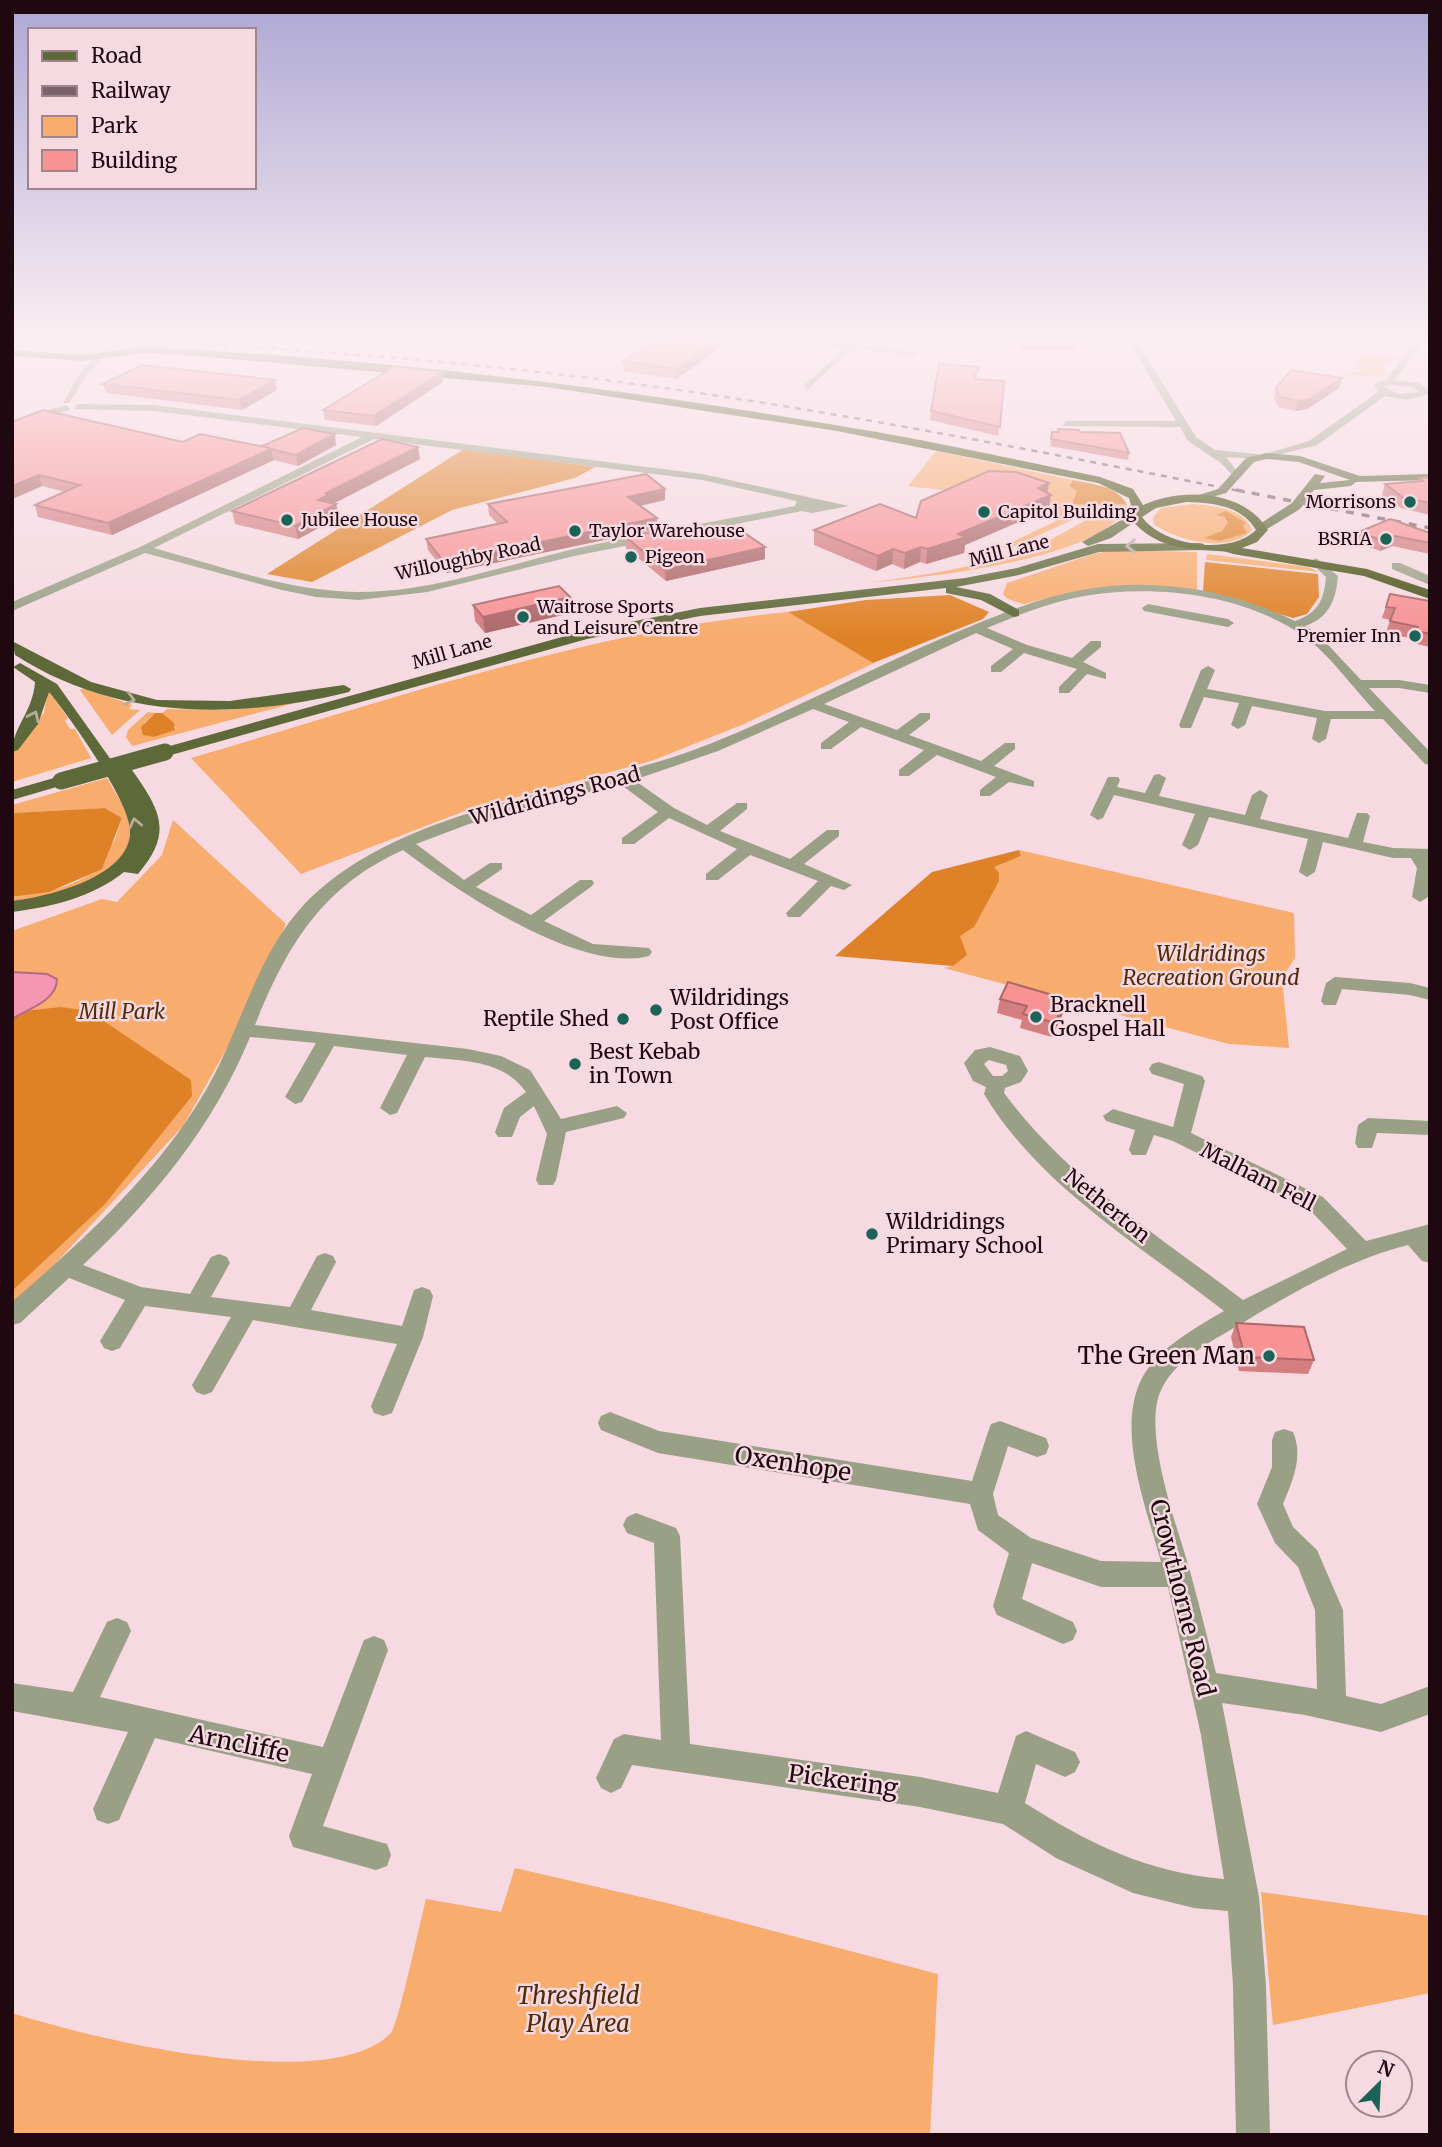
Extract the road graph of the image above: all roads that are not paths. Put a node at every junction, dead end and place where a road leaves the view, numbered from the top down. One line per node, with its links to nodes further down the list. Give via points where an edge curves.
1 (370, 437): 20 (street)
2 (382, 437): 15 (street, via 702,477 784,493)
3 (884, 437): 17 (highway, via 1091,477 1132,493)
4 (912, 437): 14 (highway)
5 (1191, 437): 8 (street)
6 (1321, 437): 7 (street)
7 (1313, 443): 9 (street); 10 (street)
8 (1213, 453): 9 (street); 11 (street)
9 (1263, 457): 10 (main road, via 1296,458); 11 (main road, via 1250,460)
10 (1319, 466): 12 (main road, via 1364,479); 13 (main road, via 1321,472)
11 (1236, 476): 14 (main road, via 1220,493)
12 (1430, 479): 13 (main road)
13 (1312, 486): 18 (main road, via 1297,506)
14 (1193, 498): 17 (highway, via 1157,502); 18 (highway, via 1243,510 1254,516)
15 (804, 505): 16 (street, Willoughby Road, via 816,510 823,505); 20 (street, Willoughby Road, via 428,588 359,596 282,586)
16 (844, 506)
17 (1138, 515): 19 (highway, via 1140,524 1153,534); 50 (main road, Mill Lane, via 1100,538 982,572 660,611 560,633)
18 (1262, 529): 19 (highway, via 1252,541); 28 (highway, via 1281,542)
19 (1207, 547): 21 (highway); 22 (main road, Mill Lane, one-way to 22, via 1106,547)
20 (144, 549): 27 (street)
21 (1316, 562): 24 (highway); 25 (street)
22 (1036, 566): 29 (main road, Mill Lane); 34 (main road, via 998,589)
23 (1396, 566): 26 (street)
24 (1367, 573): 25 (street); 31 (highway)
25 (1332, 576): 38 (street, via 1324,611)
26 (1430, 581)
27 (70, 583): 32 (street); 36 (street)
28 (1430, 588)
29 (890, 592): 34 (main road, via 960,591); 68 (main road, Mill Lane, via 733,608 615,628)
30 (1201, 594): 34 (street, Wildridings Road, via 1108,589); 35 (street); 38 (street, Wildridings Road, via 1243,604)
31 (1430, 595)
32 (12, 607)
33 (1149, 608): 35 (street)
34 (1020, 611): 39 (street, Wildridings Road)
35 (1191, 616): 37 (street)
36 (12, 622)
37 (1228, 623)
38 (1296, 625): 51 (street, Wildridings Road)
39 (976, 628): 42 (street); 56 (street, Wildridings Road, via 909,655)
40 (1096, 644): 44 (street)
41 (12, 645): 48 (main road)
42 (1022, 648): 44 (street); 45 (street)
43 (12, 663): 49 (main road)
44 (1079, 666): 47 (street); 53 (street)
45 (996, 668)
46 (1208, 670): 54 (street)
47 (1101, 676)
48 (65, 677): 50 (main road, one-way to 50, via 140,702 195,709 276,703); 107 (main road, via 144,799 154,839 139,863 110,886 61,907)
49 (42, 680): 67 (main road, one-way to 49, via 27,732 42,700); 105 (main road, one-way to 49, via 62,897 99,881 126,859 139,832 126,797 61,696)
50 (384, 682): 68 (main road, Mill Lane)
51 (1359, 684): 52 (street); 58 (street, Wildridings Road)
52 (1430, 689)
53 (1065, 690)
54 (1201, 692): 55 (street); 61 (street)
55 (1247, 701): 57 (street); 62 (street)
56 (811, 704): 60 (street); 76 (street, Wildridings Road, via 716,746)
57 (1325, 715): 58 (street); 64 (street)
58 (1386, 715): 70 (street, Wildridings Road)
59 (925, 716): 63 (street)
60 (857, 723): 63 (street); 65 (street)
61 (1186, 725)
62 (1238, 725)
63 (897, 737): 69 (street)
64 (1319, 739)
65 (826, 746)
66 (1010, 746): 71 (street)
67 (12, 747)
68 (160, 749): 75 (main road, Mill Lane, bridge)
69 (934, 750): 71 (street); 72 (street)
70 (1430, 761)
71 (983, 767): 73 (street)
72 (904, 773)
73 (1007, 776): 77 (street); 79 (street)
74 (1158, 778): 82 (street)
75 (56, 779): 78 (main road, Mill Lane); 81 (main road)
76 (623, 779): 85 (street); 93 (street, Wildridings Road, via 466,820)
77 (1029, 783)
78 (12, 786)
79 (985, 793)
80 (1260, 795): 88 (street)
81 (12, 797)
82 (1150, 799): 84 (street); 86 (street, via 1112,785)
83 (742, 806): 89 (street)
84 (1204, 811): 88 (street); 94 (street)
85 (668, 812): 89 (street); 92 (street)
86 (1098, 815)
87 (1362, 816): 95 (street)
88 (1251, 822): 91 (street)
89 (711, 830): 96 (street)
90 (833, 833): 98 (street)
91 (1316, 837): 95 (street); 100 (street)
92 (628, 841)
93 (404, 843): 103 (street); 112 (street, Wildridings Road, via 352,872 313,906 270,970)
94 (1190, 845)
95 (1354, 845): 97 (street)
96 (750, 847): 98 (street); 101 (street)
97 (1423, 854): 104 (street)
98 (793, 865): 106 (street, via 836,882)
99 (496, 866): 103 (street)
100 (1307, 872)
101 (712, 877)
102 (586, 883): 108 (street)
103 (464, 888): 108 (street)
104 (1420, 897)
105 (12, 907)
106 (794, 913)
107 (12, 916)
108 (532, 922): 109 (street, via 590,949)
109 (643, 952)
110 (1430, 994): 111 (street, via 1335,983)
111 (1330, 1000)
112 (246, 1031): 113 (street); 134 (street, Wildridings Road, via 214,1094 171,1159)
113 (329, 1038): 114 (street); 118 (street)
114 (419, 1050): 117 (street, via 496,1061 519,1071); 119 (street)
115 (1159, 1069): 126 (street, Malham Fell, via 1195,1081)
116 (996, 1083): 139 (street, Netherton, via 993,1094 1047,1158)
117 (537, 1094): 123 (street); 125 (street, via 511,1113)
118 (295, 1097)
119 (390, 1108)
120 (617, 1113): 123 (street)
121 (1113, 1116): 122 (street, Malham Fell)
122 (1147, 1125): 126 (street, Malham Fell); 128 (street)
123 (555, 1128): 129 (street, via 556,1146)
124 (1430, 1128): 127 (street, via 1368,1125)
125 (505, 1132)
126 (1180, 1136): 131 (street, Malham Fell, via 1316,1203)
127 (1365, 1143)
128 (1139, 1150)
129 (546, 1180)
130 (1424, 1241): 131 (street, Crowthorne Road)
131 (1363, 1251): 139 (street, Crowthorne Road)
132 (325, 1262): 141 (street)
133 (219, 1263): 137 (street)
134 (66, 1268): 135 (street); 140 (street, Wildridings Road)
135 (139, 1296): 137 (street); 143 (street)
136 (422, 1296): 142 (street)
137 (196, 1303): 138 (street)
138 (246, 1312): 141 (street); 144 (street)
139 (1241, 1312): 152 (street, Crowthorne Road, via 1170,1357 1150,1386 1144,1441)
140 (12, 1316)
141 (296, 1317): 142 (street)
142 (411, 1338): 145 (street)
143 (112, 1340)
144 (204, 1385)
145 (383, 1406)
146 (610, 1423): 149 (street, Oxenhope, via 658,1442)
147 (1284, 1440): 160 (street, via 1285,1467 1270,1504 1284,1535 1308,1559 1329,1609)
148 (1037, 1446): 149 (street, via 1000,1432)
149 (980, 1494): 151 (street, via 987,1522)
150 (636, 1525): 162 (street, via 667,1536)
151 (1023, 1548): 152 (street, via 1101,1574); 154 (street, via 1007,1606)
152 (1178, 1575): 156 (street, Crowthorne Road)
153 (117, 1631): 159 (street)
154 (1063, 1631)
155 (374, 1650): 164 (street)
156 (1206, 1686): 160 (street); 169 (street, Crowthorne Road)
157 (12, 1697): 159 (street, Arncliffe)
158 (1430, 1700): 160 (street, via 1381,1718)
159 (80, 1707): 161 (street, Arncliffe)
160 (1332, 1707)
161 (147, 1724): 164 (street, Arncliffe); 166 (street)
162 (676, 1758): 165 (street, Pickering, via 624,1749); 167 (street, Pickering, via 920,1792)
163 (1065, 1762): 167 (street, via 1026,1746)
164 (331, 1764): 168 (street, via 304,1836)
165 (611, 1778)
166 (108, 1809)
167 (1008, 1810): 169 (street, Pickering, via 1067,1847 1133,1877 1194,1892)
168 (376, 1855)
169 (1243, 1897): 170 (street, Crowthorne Road)
170 (1256, 2134)

